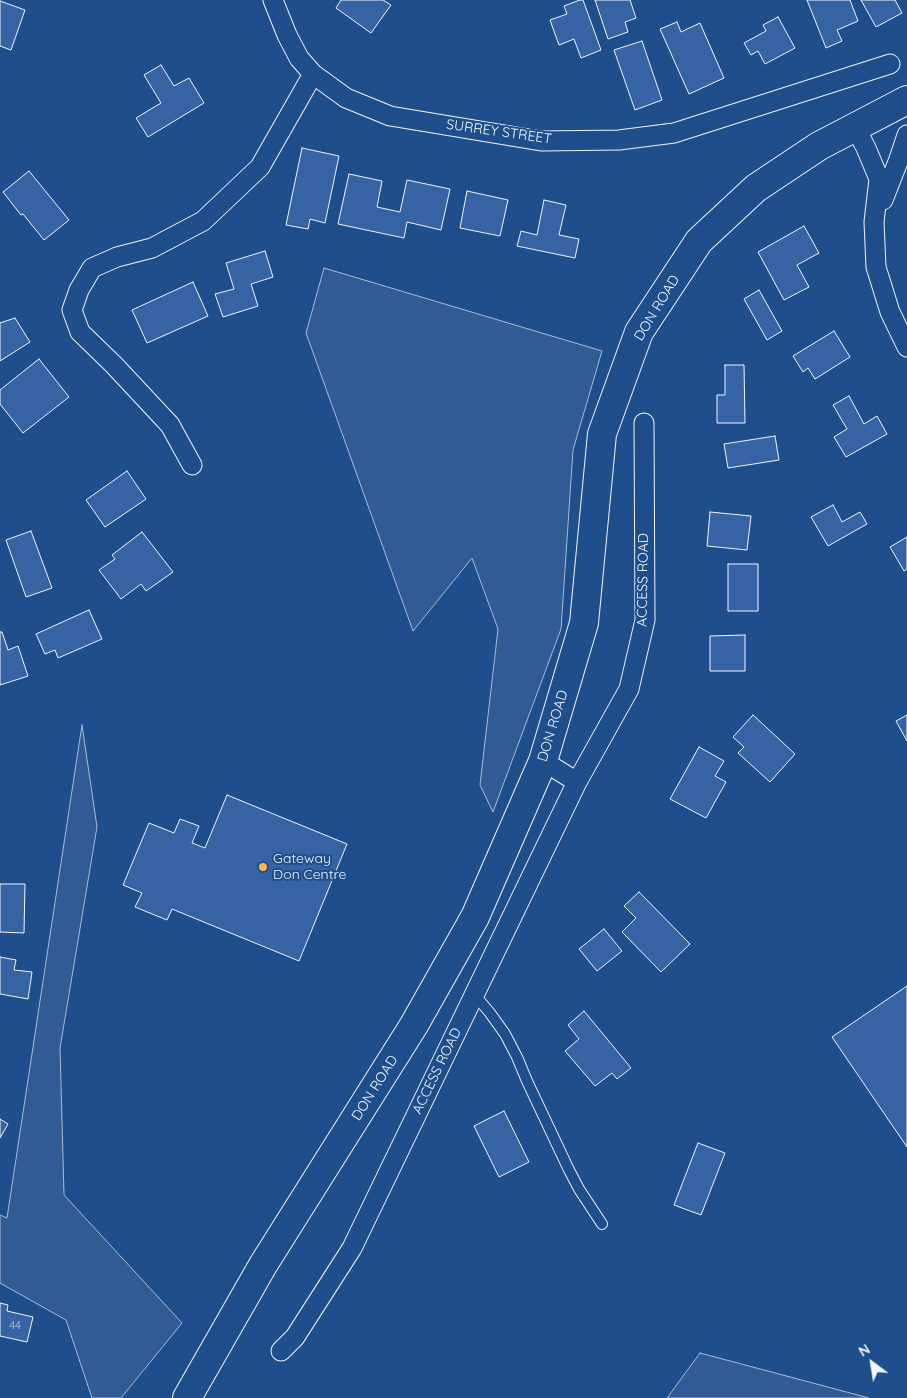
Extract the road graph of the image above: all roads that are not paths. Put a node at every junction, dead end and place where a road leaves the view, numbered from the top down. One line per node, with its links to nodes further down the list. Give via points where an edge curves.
1 (273, 0): 3 (street, SURREY STREET, via 299,58)
2 (890, 64): 3 (street, SURREY STREET, via 674,133 619,140 541,140 390,116 346,98)
3 (314, 74): 10 (street, via 260,167 203,221 152,248 117,257 92,268 72,310 80,332 170,425)
4 (907, 100): 5 (main road, DON ROAD)
5 (855, 127): 7 (street, via 879,179); 11 (main road, DON ROAD, via 819,146 756,188 699,241 639,332 602,434 584,623)
6 (907, 135): 7 (street)
7 (874, 222): 8 (street, via 876,267 890,312)
8 (907, 346)
9 (644, 423): 12 (street, ACCESS ROAD, via 645,620 630,689)
10 (192, 466)
11 (543, 760): 12 (street); 16 (main road, DON ROAD, via 475,917 414,1025 263,1265)
12 (577, 782): 13 (street, ACCESS ROAD)
13 (474, 994): 14 (lane, via 505,1034 569,1170); 15 (street, ACCESS ROAD, via 352,1248 295,1337)
14 (602, 1224)
15 (281, 1351)
16 (187, 1398)

